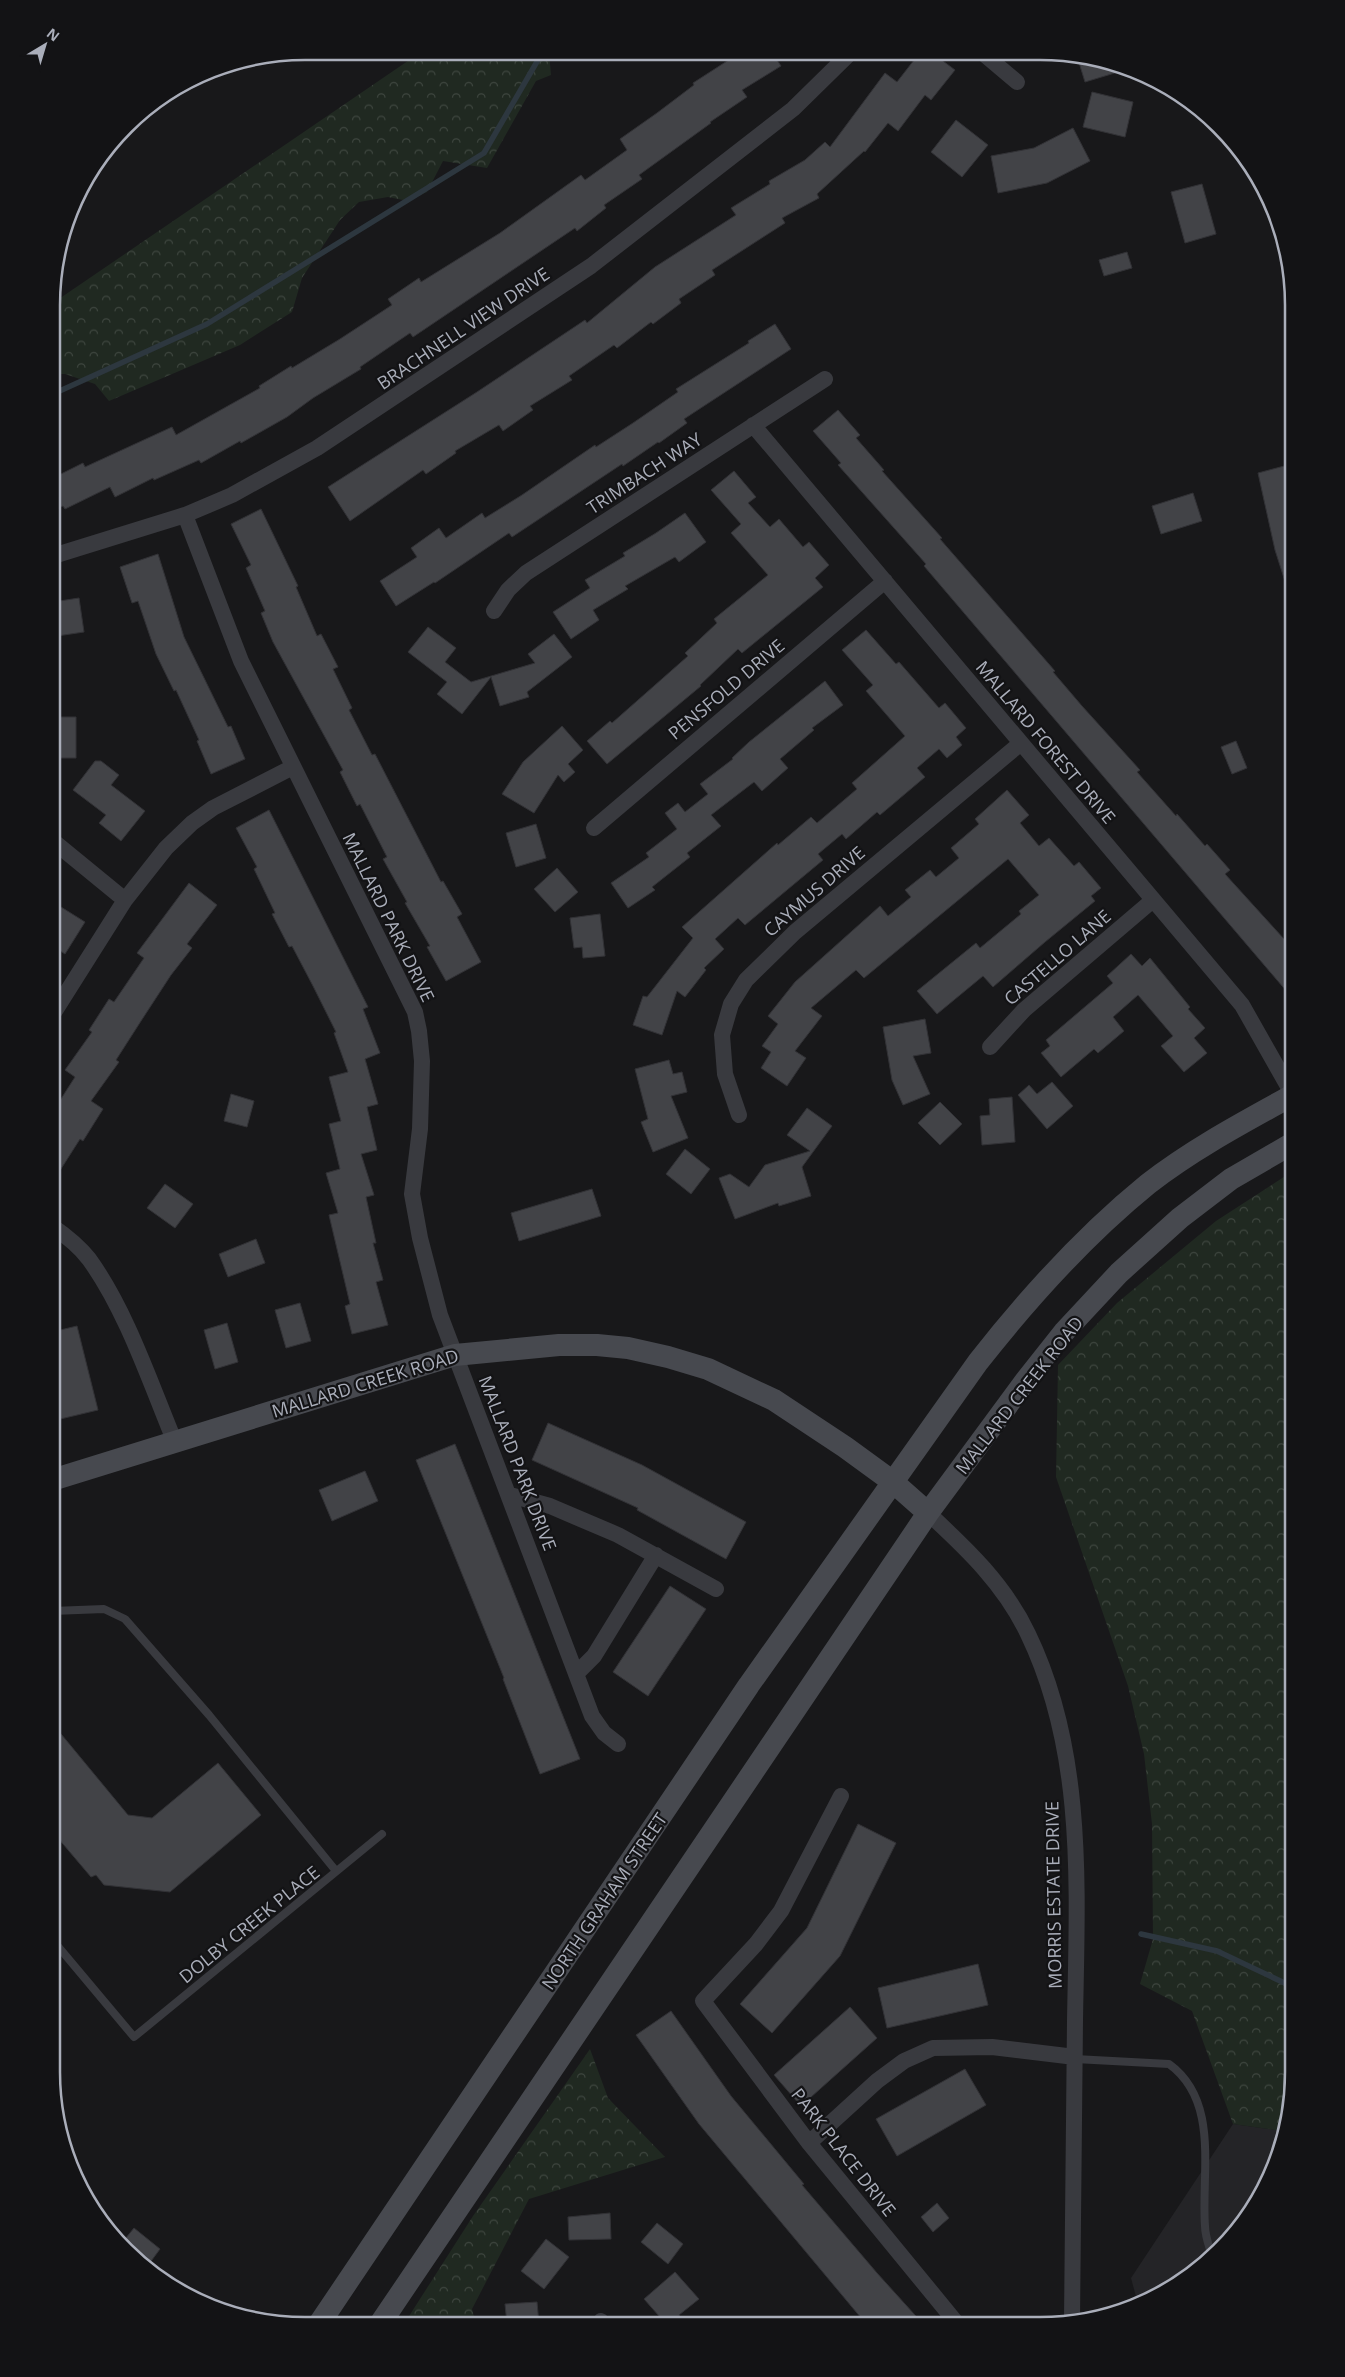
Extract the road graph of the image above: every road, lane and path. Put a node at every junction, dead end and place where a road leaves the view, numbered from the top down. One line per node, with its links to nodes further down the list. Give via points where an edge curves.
1 (843, 60): 6 (street, BRACHNELL VIEW DRIVE, via 794,110 591,266 317,448 232,495)
2 (992, 60): 3 (street)
3 (1017, 82)
4 (825, 379): 5 (street, TRIMBACH WAY)
5 (753, 425): 8 (street, MALLARD FOREST DRIVE); 9 (street, TRIMBACH WAY, via 526,573 508,590)
6 (184, 515): 7 (street, BRACHNELL VIEW DRIVE); 11 (street, MALLARD PARK DRIVE, via 241,661)
7 (60, 554)
8 (885, 581): 10 (street, MALLARD FOREST DRIVE); 12 (street, PENSFOLD DRIVE)
9 (494, 611)
10 (1021, 743): 15 (street, MALLARD FOREST DRIVE); 20 (street, CAYMUS DRIVE, via 795,932 746,980 731,1004 722,1035 725,1074)
11 (293, 767): 14 (street, via 213,808 192,823 166,848); 23 (street, MALLARD PARK DRIVE, via 415,1012 422,1061 420,1129 412,1194 440,1315)
12 (594, 828)
13 (60, 847): 14 (street)
14 (125, 900): 16 (street)
15 (1153, 900): 17 (street, CASTELLO LANE, via 1024,1010); 18 (street, MALLARD FOREST DRIVE, via 1242,1006)
16 (60, 1002)
17 (990, 1047)
18 (1285, 1081)
19 (1285, 1099): 26 (main road, via 1187,1157 1104,1222 1056,1269 1006,1326)
20 (740, 1115)
21 (1285, 1148): 28 (main road, MALLARD CREEK ROAD, via 1231,1179 1180,1218 1119,1274 1064,1332)
22 (60, 1232): 24 (street, via 88,1258 105,1285 132,1339)
23 (455, 1355): 24 (main road, MALLARD CREEK ROAD); 26 (main road, MALLARD CREEK ROAD, via 559,1345 596,1345 668,1357 708,1369 774,1400); 27 (street, MALLARD PARK DRIVE)
24 (174, 1440): 25 (main road, MALLARD CREEK ROAD)
25 (60, 1477)
26 (893, 1482): 28 (main road, MALLARD CREEK ROAD); 42 (main road, NORTH GRAHAM STREET, via 743,1694)
27 (510, 1495): 29 (street, via 584,1519); 32 (street, MALLARD PARK DRIVE)
28 (928, 1513): 38 (street, MORRIS ESTATE DRIVE, via 974,1555 1008,1598 1028,1634 1048,1684 1064,1738 1077,1888); 43 (main road)
29 (656, 1555): 30 (street); 32 (street, via 594,1656)
30 (716, 1589)
31 (60, 1611): 36 (lane, via 104,1609 125,1619 209,1715)
32 (576, 1674): 33 (street, MALLARD PARK DRIVE, via 592,1716 604,1733)
33 (618, 1744)
34 (841, 1796): 39 (street, PARK PLACE DRIVE, via 781,1911 756,1944 703,2001)
35 (382, 1834): 36 (lane, DOLBY CREEK PLACE)
36 (336, 1871): 37 (lane, DOLBY CREEK PLACE, via 134,2037)
37 (60, 1949)
38 (1075, 2058): 39 (street, via 992,2047 933,2048 904,2061); 40 (lane, via 1170,2064 1189,2084 1205,2133 1205,2228); 41 (street, MORRIS ESTATE DRIVE)
39 (809, 2143): 44 (street, PARK PLACE DRIVE)
40 (1210, 2248)
41 (1072, 2315)
42 (324, 2317)
43 (385, 2317)
44 (952, 2317)

